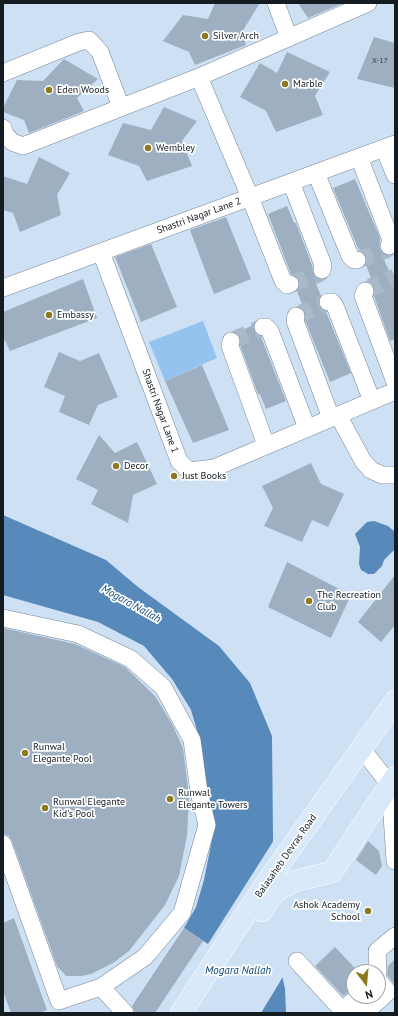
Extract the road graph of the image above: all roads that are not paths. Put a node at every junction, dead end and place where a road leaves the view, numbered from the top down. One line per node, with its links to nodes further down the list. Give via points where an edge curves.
1 (276, 3): 3 (street)
2 (368, 3): 3 (street)
3 (288, 38): 5 (street)
4 (3, 73): 6 (street, via 89,40 100,52)
5 (199, 77): 6 (street); 13 (street)
6 (121, 107): 7 (street, via 23,146 12,142)
7 (3, 128)
8 (389, 146): 9 (street, Shastri Nagar Lane 2); 11 (street)
9 (358, 157): 10 (street, Shastri Nagar Lane 2); 14 (street, via 390,240)
10 (316, 173): 12 (street, Shastri Nagar Lane 2); 16 (street, via 350,256)
11 (395, 175)
12 (291, 182): 13 (street, Shastri Nagar Lane 2); 17 (street, via 323,265)
13 (250, 197): 15 (street, Shastri Nagar Lane 2); 18 (street, via 283,281 287,285)
14 (389, 246)
15 (101, 252): 19 (street, Shastri Nagar Lane 2); 30 (street, Shastri Nagar Lane 1, via 179,461 189,471 214,468)
16 (357, 260)
17 (322, 270)
18 (290, 284)
19 (3, 288)
20 (365, 291): 25 (street, via 363,296)
21 (328, 302): 27 (street, via 335,306)
22 (296, 316): 28 (street, via 295,321)
23 (263, 327): 29 (street, via 270,331)
24 (231, 341): 30 (street, via 230,346)
25 (395, 382)
26 (395, 391): 27 (street, Shastri Nagar Lane 1)
27 (372, 401): 28 (street, Shastri Nagar Lane 1)
28 (335, 417): 29 (street, Shastri Nagar Lane 1); 31 (street, via 371,470 382,475)
29 (307, 428): 30 (street, Shastri Nagar Lane 1)
30 (266, 446)
31 (395, 475)
32 (3, 618): 42 (street, via 78,634 131,659 163,687 192,740 199,792 207,825 182,913 145,957)
33 (395, 701): 34 (main road, Balasaheb Devras Road)
34 (362, 749): 35 (street); 38 (main road, Balasaheb Devras Road)
35 (392, 781): 37 (street); 38 (main road, via 332,872 295,881)
36 (3, 844): 42 (street, via 59,1000)
37 (395, 861)
38 (265, 894): 47 (main road, Balasaheb Devras Road)
39 (395, 936): 41 (street, via 377,951)
40 (297, 961): 45 (street)
41 (378, 964)
42 (101, 986): 46 (street)
43 (349, 1004): 45 (street)
44 (375, 1004): 45 (street, via 367,1011)
45 (342, 1010)
46 (125, 1013)
47 (193, 1013)

